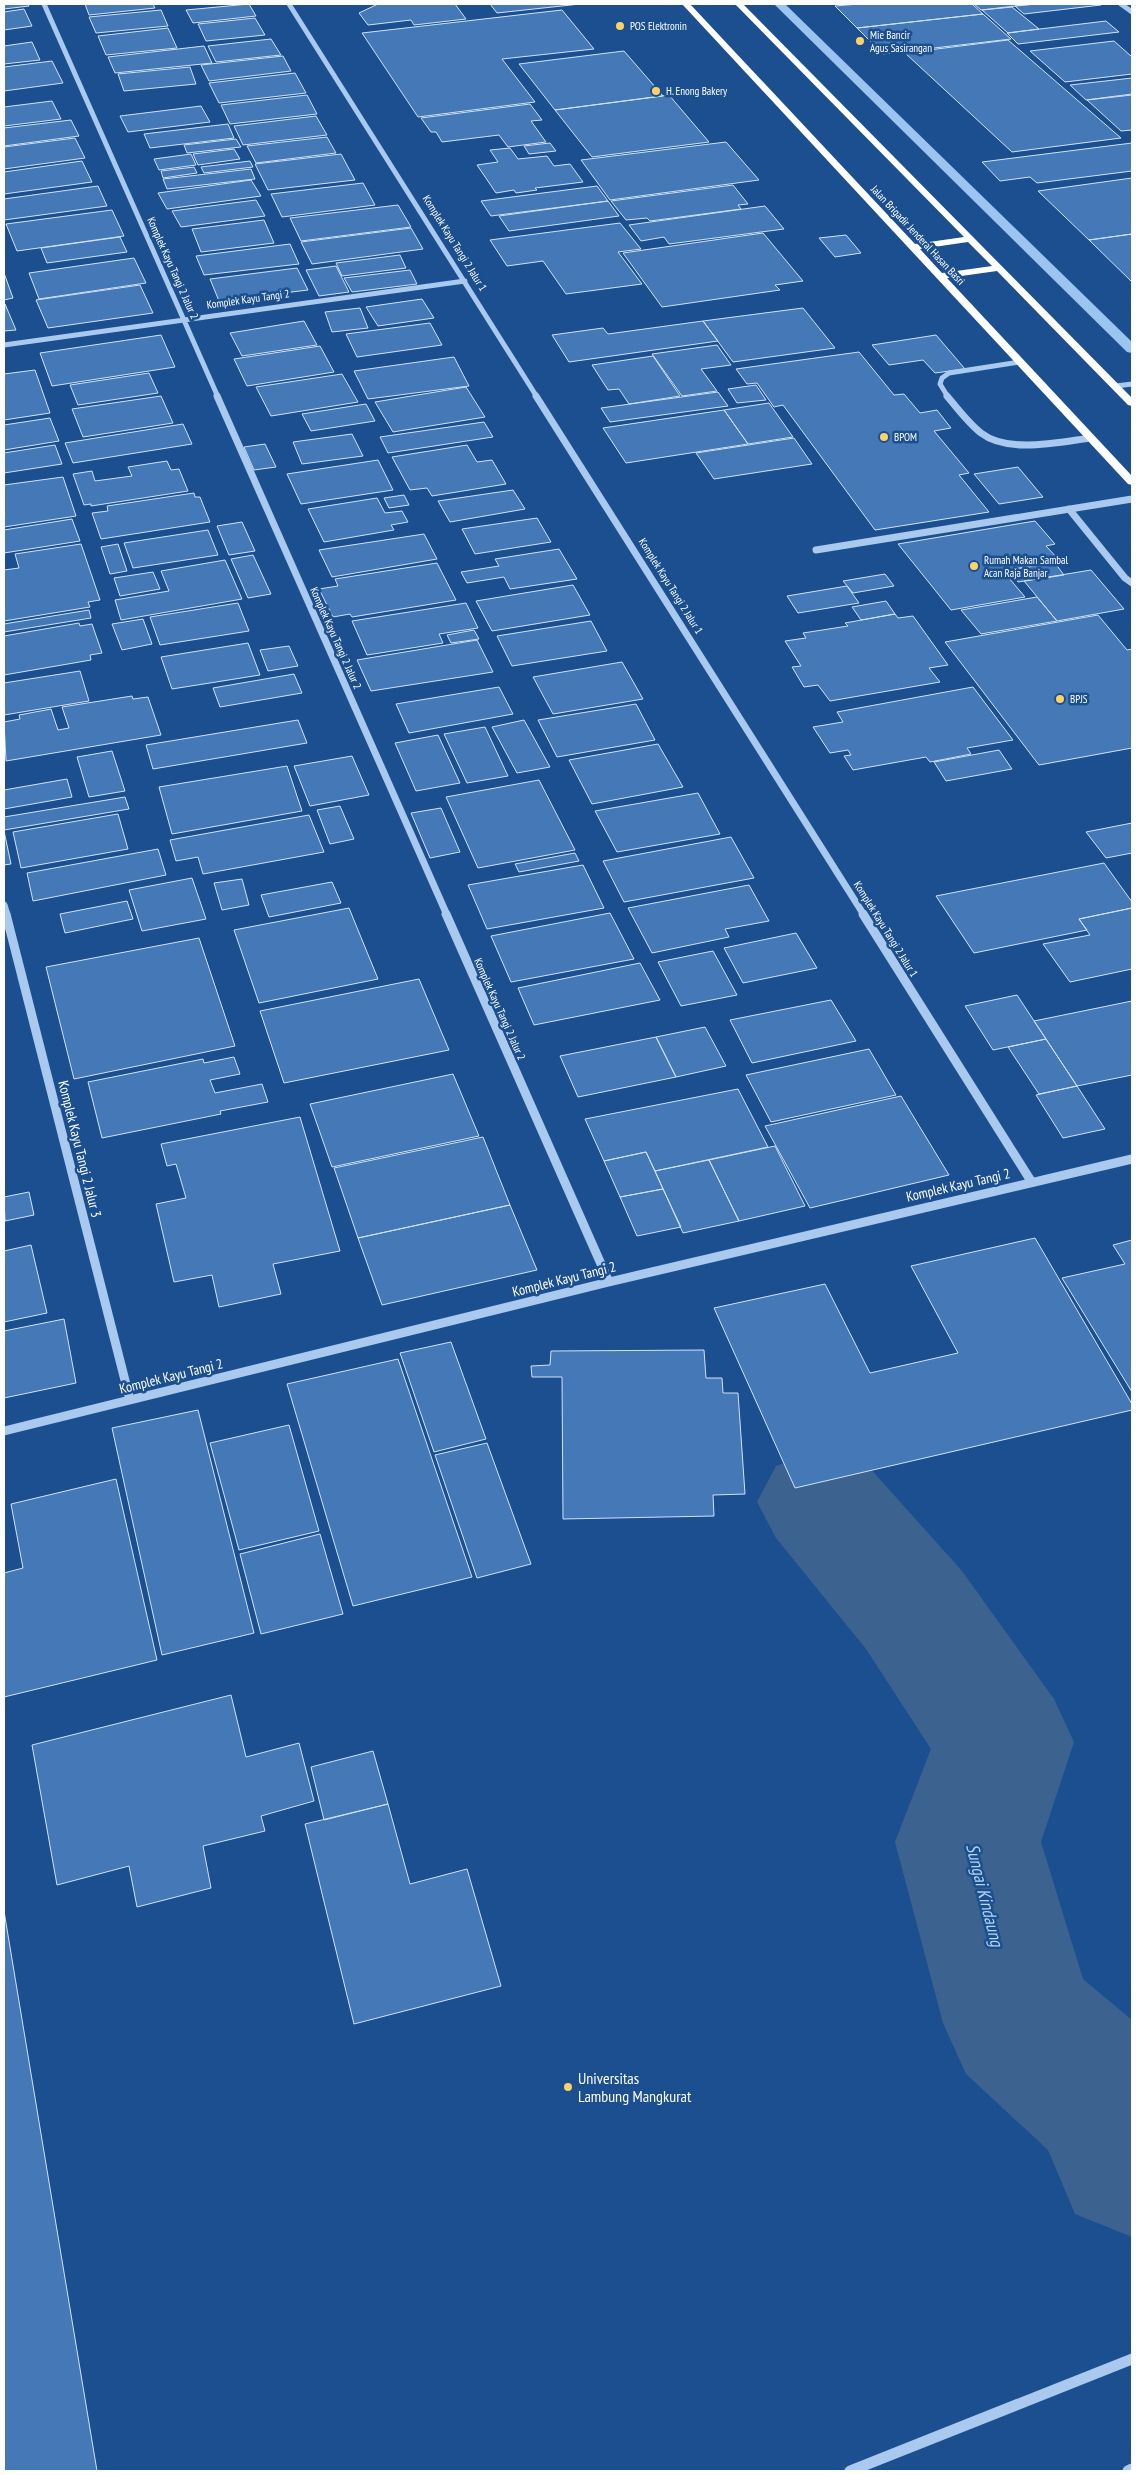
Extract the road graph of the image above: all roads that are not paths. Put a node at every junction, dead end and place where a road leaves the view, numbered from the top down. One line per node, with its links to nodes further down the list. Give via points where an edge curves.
1 (44, 4): 12 (street, Komplek Kayu Tangi 2 Jalur 2)
2 (289, 4): 11 (street, Komplek Kayu Tangi 2 Jalur 1)
3 (686, 4): 8 (highway, Jalan Brigadir Jenderal Hasan Basri)
4 (739, 4): 7 (highway)
5 (1121, 4): 6 (street)
6 (1132, 12)
7 (971, 239): 8 (highway); 9 (highway)
8 (913, 247): 10 (highway, Jalan Brigadir Jenderal Hasan Basri)
9 (1000, 268): 10 (highway); 16 (highway)
10 (940, 276): 14 (highway, Jalan Brigadir Jenderal Hasan Basri)
11 (465, 281): 12 (street, Komplek Kayu Tangi 2); 26 (street, Komplek Kayu Tangi 2 Jalur 1)
12 (183, 319): 13 (street, Komplek Kayu Tangi 2); 27 (street, Komplek Kayu Tangi 2 Jalur 2)
13 (4, 345)
14 (1020, 362): 18 (highway, Jalan Brigadir Jenderal Hasan Basri); 18 (street, via 949,373 940,384 982,434 1005,443 1031,445)
15 (1132, 384): 16 (street)
16 (1116, 386): 17 (highway)
17 (1132, 403)
18 (1091, 438): 19 (highway, Jalan Brigadir Jenderal Hasan Basri)
19 (1132, 482)
20 (1132, 499): 21 (street)
21 (1069, 509): 22 (street); 23 (street)
22 (816, 550)
23 (1132, 583)
24 (4, 905): 28 (street, Komplek Kayu Tangi 2 Jalur 3)
25 (1132, 1159): 26 (street, Komplek Kayu Tangi 2)
26 (1031, 1181): 27 (street, Komplek Kayu Tangi 2)
27 (609, 1282): 28 (street, Komplek Kayu Tangi 2)
28 (130, 1400): 29 (street, Komplek Kayu Tangi 2)
29 (4, 1431)
30 (1132, 2359): 31 (street)
31 (1094, 2373): 33 (street)
32 (1132, 2469): 34 (street)
33 (850, 2471)
34 (1128, 2471)

